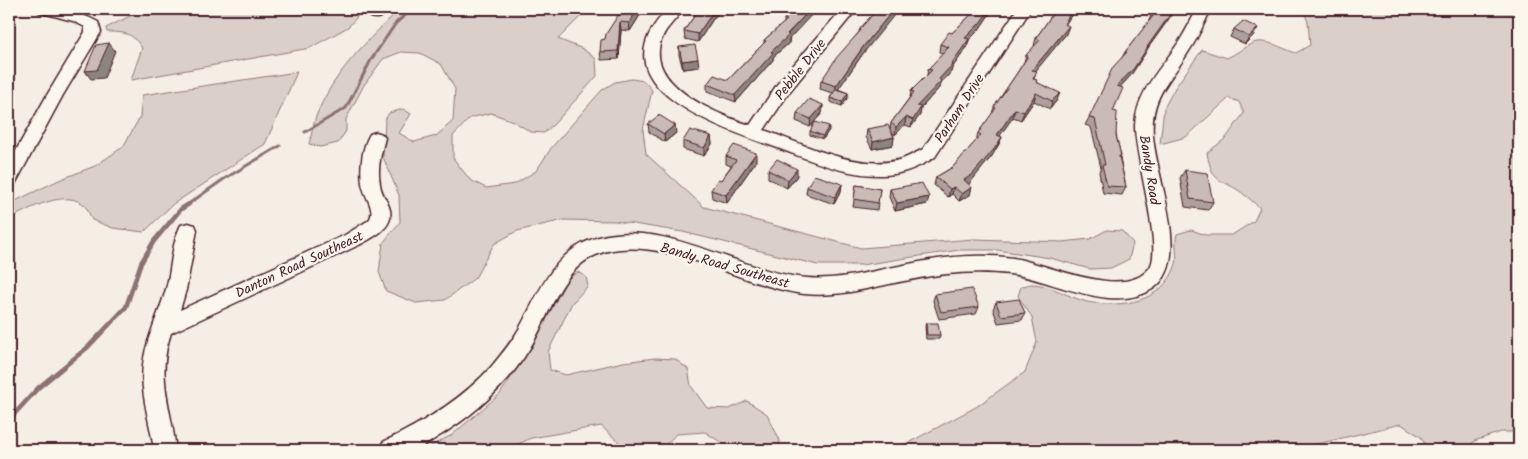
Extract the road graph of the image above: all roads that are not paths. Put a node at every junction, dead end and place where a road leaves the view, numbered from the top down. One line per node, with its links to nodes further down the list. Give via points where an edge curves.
1 (44, 9): 8 (street, via 87,20 93,25 93,32)
2 (676, 9): 6 (street, Parham Drive, via 654,38 652,51 656,73 672,92 702,113)
3 (850, 9): 6 (street, Pebble Drive, via 789,80)
4 (1024, 9): 6 (street, Parham Drive, via 936,143 920,159 888,168 857,168)
5 (1204, 9): 10 (street, Bandy Road, via 1182,49 1155,87 1145,114 1146,157)
6 (754, 133)
7 (376, 138): 11 (street, Danton Road Southeast, via 370,170 373,195 381,212 376,225 352,240)
8 (9, 178)
9 (188, 230): 11 (street)
10 (1164, 258): 13 (street, Bandy Road Southeast, via 1158,272 1142,285 1118,290 1084,285 1039,270 995,264 927,268 844,284 806,286 785,283 644,242 628,240 599,244 563,267 516,352 478,395 433,429)
11 (165, 326): 12 (street, via 157,344 153,369)
12 (165, 450)
13 (391, 450)

